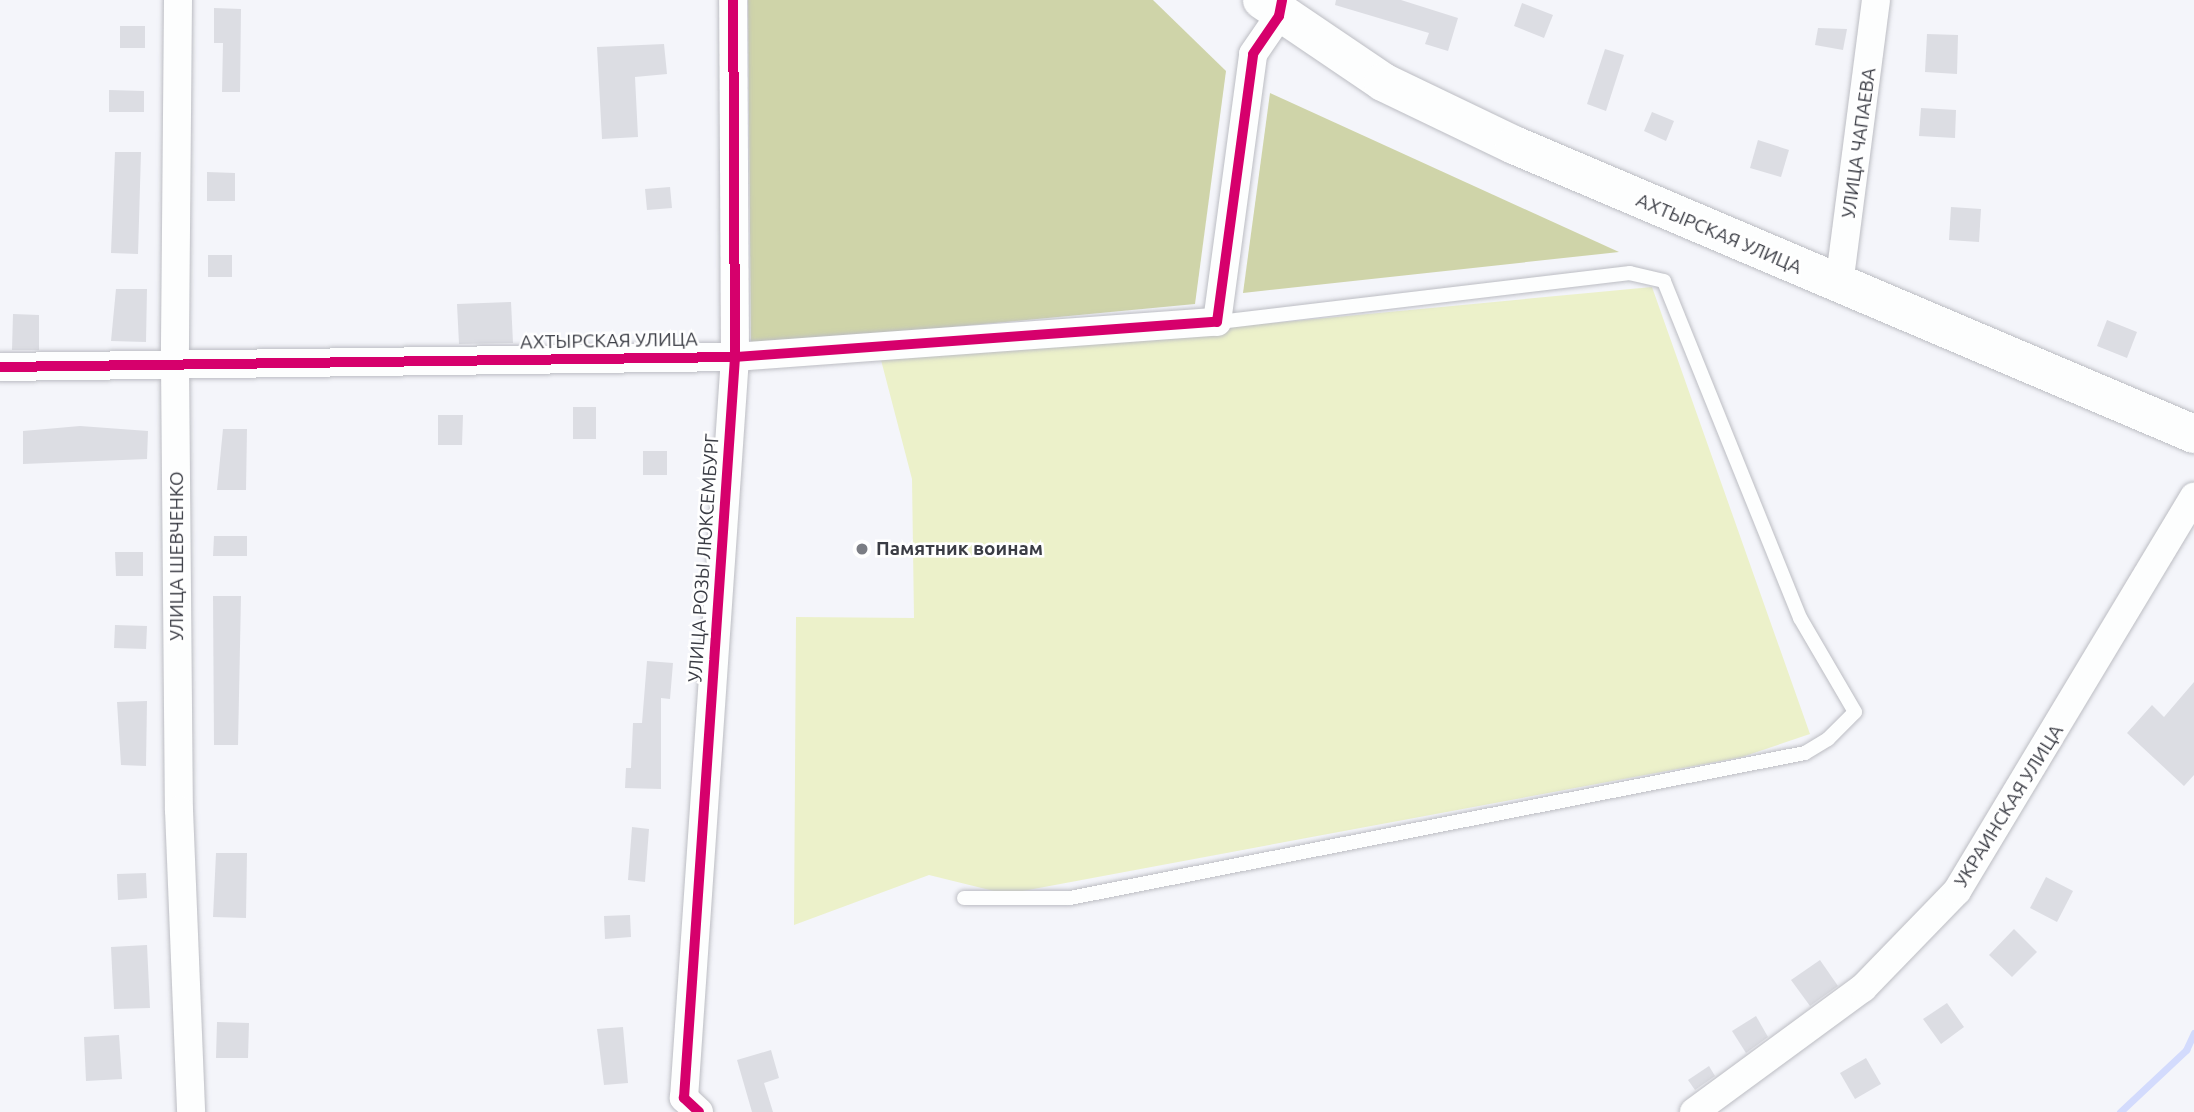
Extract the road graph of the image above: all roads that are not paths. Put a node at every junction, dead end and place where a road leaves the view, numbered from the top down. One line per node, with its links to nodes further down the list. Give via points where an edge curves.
1 (178, 0): 8 (street, УЛИЦА ШЕВЧЕНКО)
2 (733, 0): 7 (street, УЛИЦА РОЗЫ ЛЮКСЕМБУРГ)
3 (1876, 0): 5 (street, УЛИЦА ЧАПАЕВА)
4 (1275, 5): 5 (highway, АХТЫРСКАЯ УЛИЦА, via 1395,88 1514,145); 6 (street, via 1253,54)
5 (1839, 285): 10 (highway, АХТЫРСКАЯ УЛИЦА)
6 (1217, 321): 7 (street, АХТЫРСКАЯ УЛИЦА); 12 (lane, via 1630,273 1664,281 1800,618 1855,712 1828,740 1805,753 1070,898)
7 (735, 357): 8 (street, АХТЫРСКАЯ УЛИЦА); 14 (street, УЛИЦА РОЗЫ ЛЮКСЕМБУРГ, via 684,1098)
8 (175, 364): 9 (street, АХТЫРСКАЯ УЛИЦА); 13 (street, УЛИЦА ШЕВЧЕНКО, via 179,810)
9 (0, 367)
10 (2194, 434)
11 (2194, 497): 15 (street, УКРАИНСКАЯ УЛИЦА, via 1956,891 1863,988)
12 (964, 898)
13 (191, 1112)
14 (699, 1112)
15 (1694, 1112)

